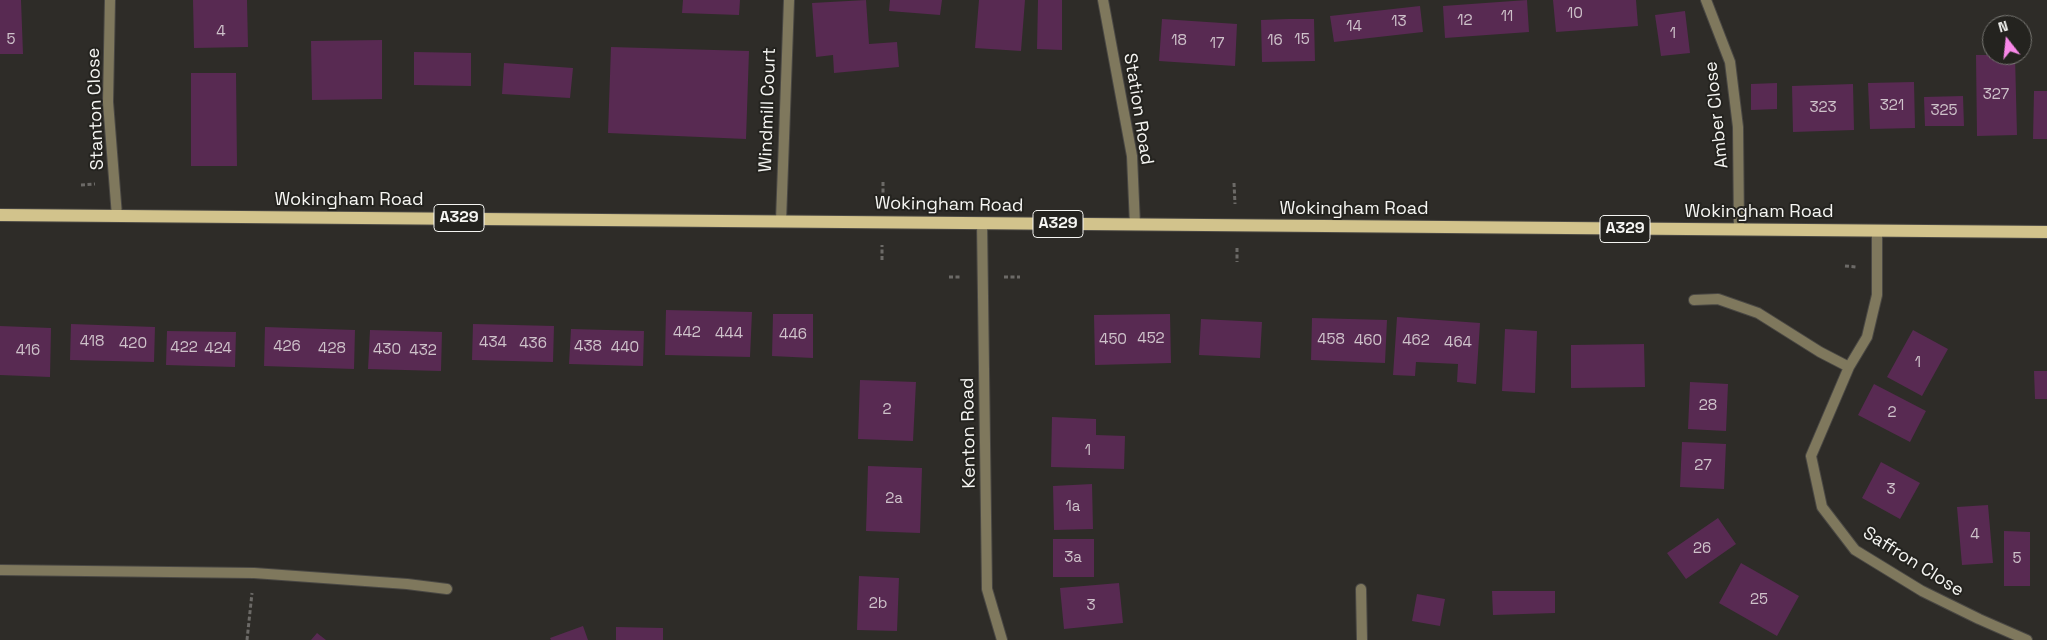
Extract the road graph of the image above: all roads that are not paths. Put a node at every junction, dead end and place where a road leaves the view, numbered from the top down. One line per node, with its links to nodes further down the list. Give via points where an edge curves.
1 (110, 0): 6 (street, Stanton Close, via 108,102)
2 (788, 0): 7 (street, Windmill Court)
3 (1103, 0): 9 (street, Station Road, via 1132,156)
4 (1706, 0): 10 (street, Amber Close, via 1730,62 1738,127)
5 (0, 215): 6 (main road, Wokingham Road / A329)
6 (118, 216): 7 (main road, Wokingham Road / A329)
7 (780, 221): 8 (main road, Wokingham Road / A329)
8 (982, 222): 9 (main road, Wokingham Road / A329); 18 (street, Kenton Road, via 987,590)
9 (1135, 225): 10 (main road, Wokingham Road / A329)
10 (1739, 230): 11 (main road, Wokingham Road / A329)
11 (1878, 231): 12 (main road, Wokingham Road / A329); 14 (street, Saffron Close, via 1877,295 1866,337)
12 (2047, 232)
13 (1694, 300): 14 (street, via 1718,300 1758,314)
14 (1849, 367): 20 (street, Saffron Close, via 1811,456 1822,507 1855,550 1922,591)
15 (0, 570): 16 (street, via 254,573)
16 (447, 589)
17 (1361, 589): 19 (street)
18 (1002, 640)
19 (1362, 640)
20 (2027, 640)

